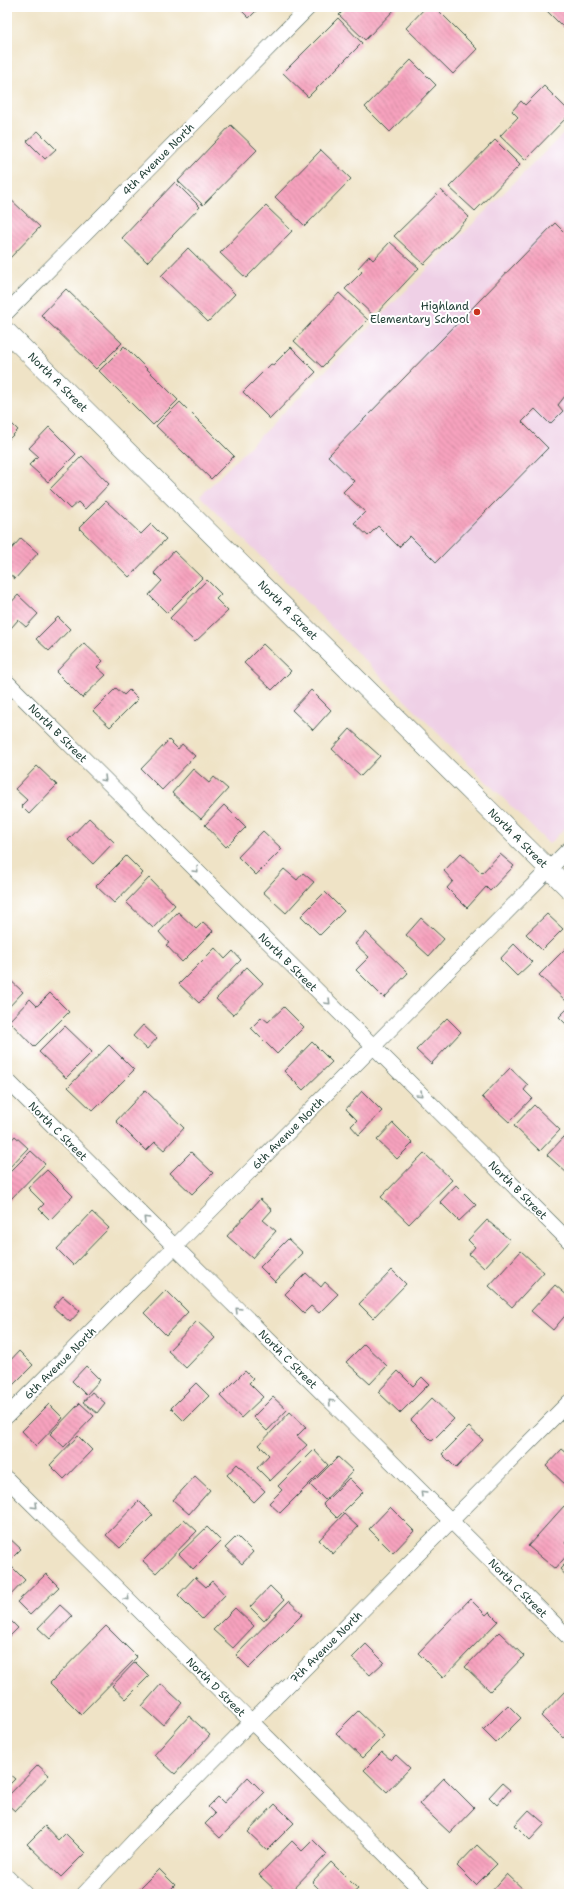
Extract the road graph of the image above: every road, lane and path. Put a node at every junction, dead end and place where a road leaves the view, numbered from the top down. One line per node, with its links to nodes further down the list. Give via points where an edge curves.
1 (309, 7): 2 (street, 4th Avenue North)
2 (7, 312)
3 (7, 332): 6 (street, North A Street)
4 (7, 682): 8 (street, North B Street, one-way to 8)
5 (569, 849): 6 (street, 6th Avenue North)
6 (549, 869): 7 (street, North A Street); 8 (street, 6th Avenue North)
7 (569, 889)
8 (373, 1047): 10 (street, North B Street, one-way to 10); 11 (street, 6th Avenue North)
9 (7, 1080): 11 (street, North C Street, one-way to 9)
10 (569, 1242)
11 (175, 1247): 13 (street, 6th Avenue North); 15 (street, North C Street, one-way to 11)
12 (569, 1402): 15 (street, 7th Avenue North)
13 (7, 1416)
14 (7, 1479): 17 (street, North D Street, one-way to 17)
15 (451, 1521): 16 (street, North C Street); 17 (street, 7th Avenue North)
16 (569, 1638)
17 (252, 1722): 20 (street, 7th Avenue North); 21 (street, North D Street)
18 (7, 1877): 19 (street)
19 (25, 1894)
20 (84, 1894)
21 (425, 1894)

